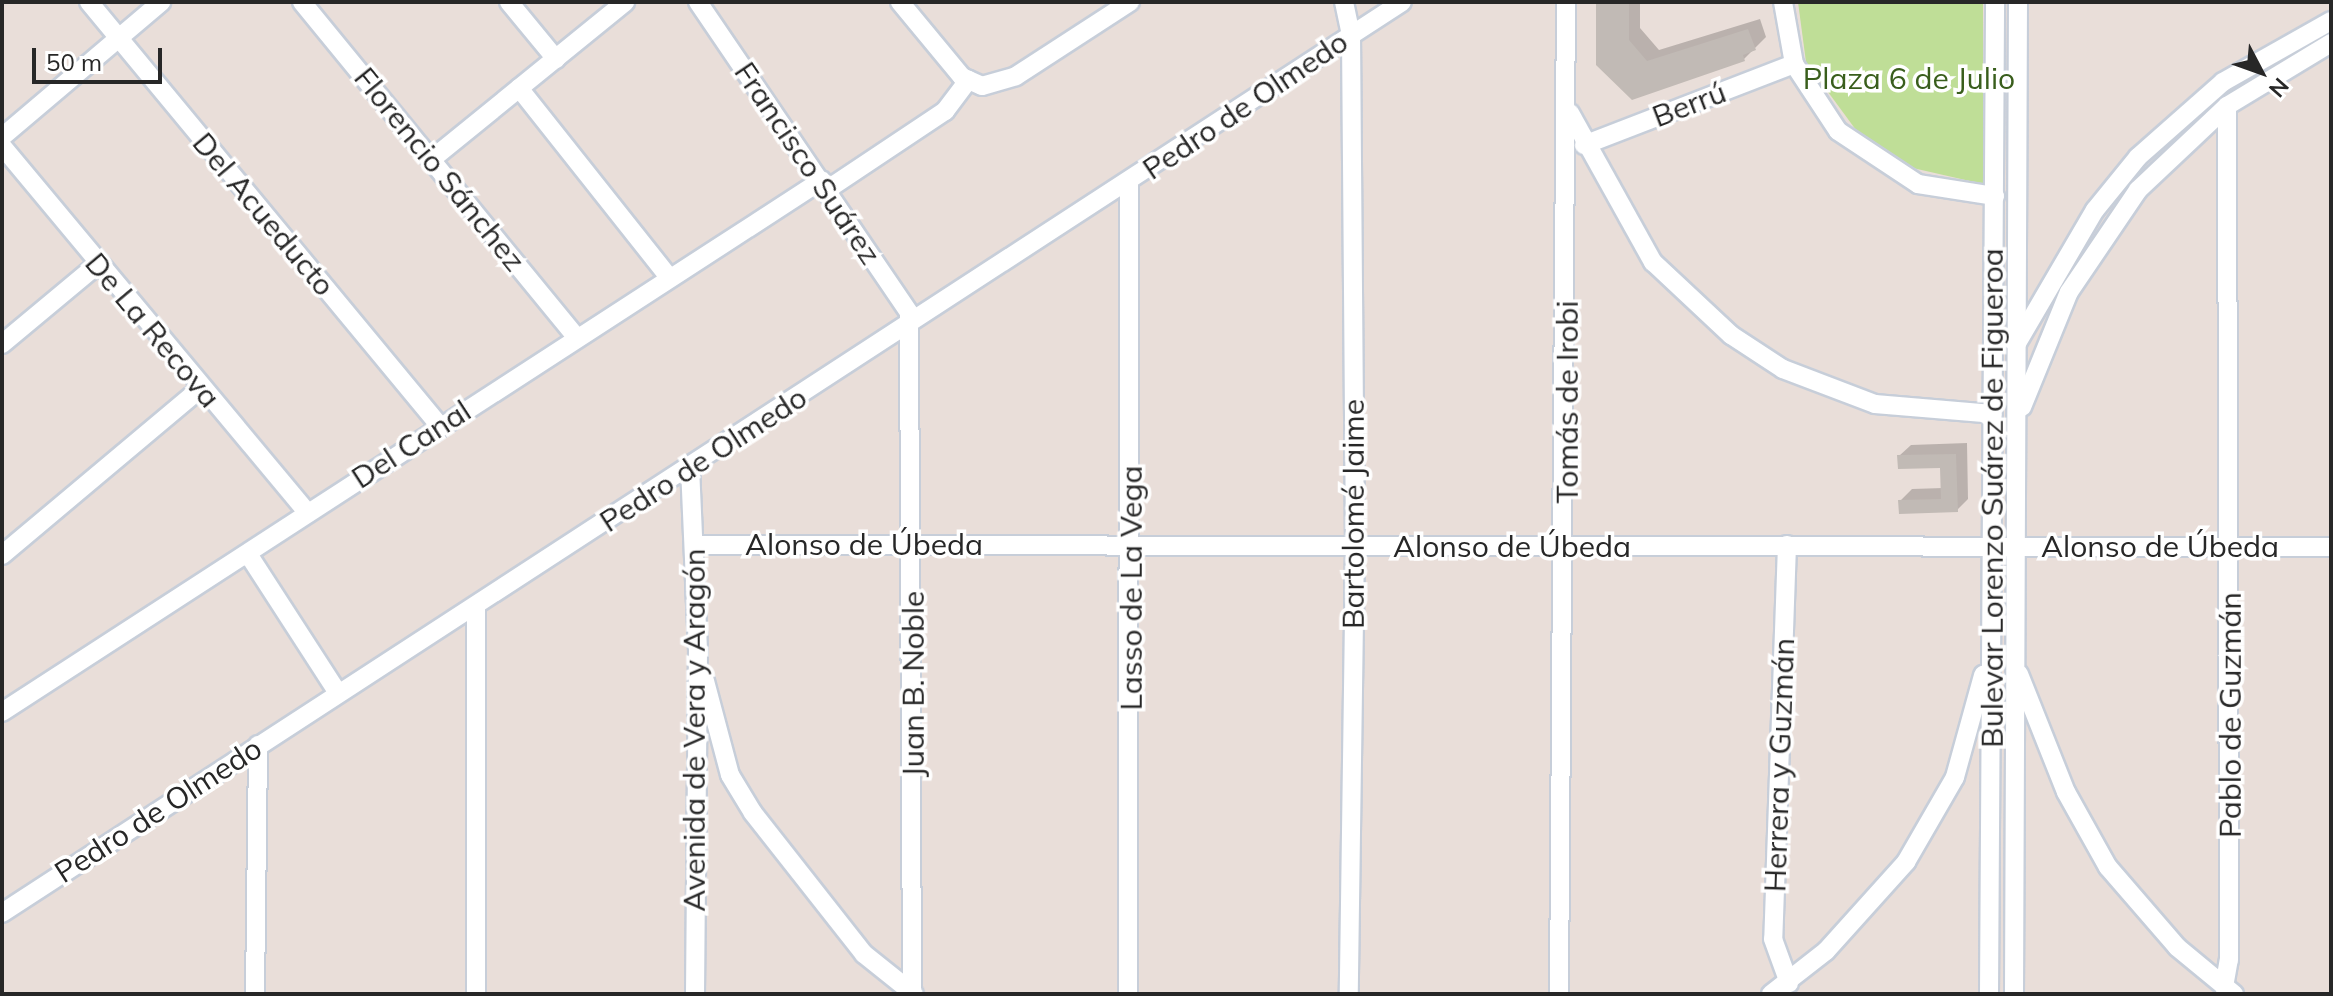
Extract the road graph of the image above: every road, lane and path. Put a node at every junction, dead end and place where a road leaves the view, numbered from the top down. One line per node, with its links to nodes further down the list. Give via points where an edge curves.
1 (89, 2): 18 (street, Del Acueducto)
2 (161, 2): 18 (street)
3 (302, 2): 29 (street, Florencio Sánchez)
4 (509, 2): 20 (street)
5 (625, 2): 20 (street)
6 (698, 2): 31 (street, Francisco Suárez)
7 (900, 2): 22 (street)
8 (1130, 2): 15 (street)
9 (1344, 2): 17 (street, Bartolomé Jaime)
10 (1402, 2): 17 (street, Pedro de Olmedo)
11 (1566, 2): 25 (street, Tomás de Irobi)
12 (1783, 2): 21 (street)
13 (1995, 2): 32 (street, Bulevar Lorenzo Suárez de Figueroa)
14 (2018, 2): 38 (street, Bulevar Lorenzo Suárez de Figueroa)
15 (1102, 9): 22 (street, via 995,84)
16 (2331, 21): 38 (street, via 2223,82 2138,157 2095,210)
17 (1351, 35): 30 (street, Pedro de Olmedo); 50 (street, Bartolomé Jaime)
18 (119, 38): 26 (street); 41 (street, Del Acueducto)
19 (2331, 43): 24 (street)
20 (556, 59): 23 (street)
21 (1794, 64): 27 (street, Berrú); 32 (street, via 1824,116 1878,164 1938,190)
22 (968, 80): 31 (street, Del Canal, via 945,111)
23 (519, 88): 29 (street); 34 (street)
24 (2227, 106): 42 (street, via 2138,190 2089,256 2039,353); 51 (street, Pablo de Guzmán)
25 (1567, 107): 27 (street); 52 (street, Tomás de Irobi)
26 (2, 137)
27 (1584, 145): 40 (street, via 1653,262 1731,335 1783,369 1875,404)
28 (2, 146): 33 (street, De La Recova)
29 (432, 159): 36 (street, Florencio Sánchez)
30 (1129, 182): 35 (street, Pedro de Olmedo); 47 (street, Lasso de La Vega)
31 (825, 184): 34 (street, Del Canal); 35 (street, Francisco Suárez)
32 (1995, 196): 40 (street, Bulevar Lorenzo Suárez de Figueroa)
33 (98, 264): 37 (street); 39 (street, De La Recova)
34 (669, 277): 36 (street, Del Canal)
35 (911, 326): 43 (street, Pedro de Olmedo); 45 (street, Juan B. Noble)
36 (576, 337): 41 (street, Del Canal)
37 (2, 344)
38 (2016, 345): 42 (street, Bulevar Lorenzo Suárez de Figueroa)
39 (201, 388): 44 (street, De La Recova); 56 (street)
40 (1993, 414): 53 (street, Bulevar Lorenzo Suárez de Figueroa)
41 (439, 425): 44 (street, Del Canal)
42 (2014, 437): 49 (street, Bulevar Lorenzo Suárez de Figueroa)
43 (690, 467): 46 (street, Avenida de Vera y Aragón); 57 (street, Pedro de Olmedo)
44 (307, 512): 55 (street, Del Canal)
45 (913, 543): 46 (street, Alonso de Úbeda); 47 (street, Alonso de Úbeda); 70 (street, Juan B. Noble)
46 (694, 545): 59 (street, Avenida de Vera y Aragón)
47 (1133, 545): 50 (street, Alonso de Úbeda); 71 (street, Lasso de La Vega)
48 (1787, 545): 52 (street, Alonso de Úbeda); 53 (street, Alonso de Úbeda); 65 (street, Herrera y Guzmán, via 1773,939)
49 (2017, 545): 51 (street, Alonso de Úbeda); 53 (street, Alonso de Úbeda); 60 (street, Bulevar Lorenzo Suárez de Figueroa)
50 (1355, 546): 52 (street, Alonso de Úbeda); 72 (street, Bartolomé Jaime)
51 (2231, 546): 54 (street, Alonso de Úbeda); 66 (street, Pablo de Guzmán)
52 (1567, 547): 73 (street, Tomás de Irobi)
53 (1993, 547): 58 (street, Bulevar Lorenzo Suárez de Figueroa)
54 (2331, 547)
55 (248, 554): 61 (street); 62 (street, Del Canal)
56 (2, 555)
57 (476, 606): 61 (street, Pedro de Olmedo); 68 (street)
58 (1991, 637): 65 (street, via 1971,732 1935,815 1863,915); 75 (street, Bulevar Lorenzo Suárez de Figueroa)
59 (698, 650): 69 (street, Avenida de Vera y Aragón); 70 (street, via 718,741 753,813 864,954)
60 (2013, 655): 66 (street, via 2044,743 2108,867 2149,918); 76 (street, Bulevar Lorenzo Suárez de Figueroa)
61 (338, 693): 63 (street, Pedro de Olmedo)
62 (2, 712)
63 (258, 745): 64 (street, Pedro de Olmedo); 67 (street)
64 (2, 913)
65 (1789, 983): 74 (street)
66 (2229, 990)
67 (255, 994)
68 (476, 994)
69 (695, 994)
70 (913, 994)
71 (1128, 994)
72 (1349, 994)
73 (1559, 994)
74 (1771, 994)
75 (1989, 994)
76 (2014, 994)

